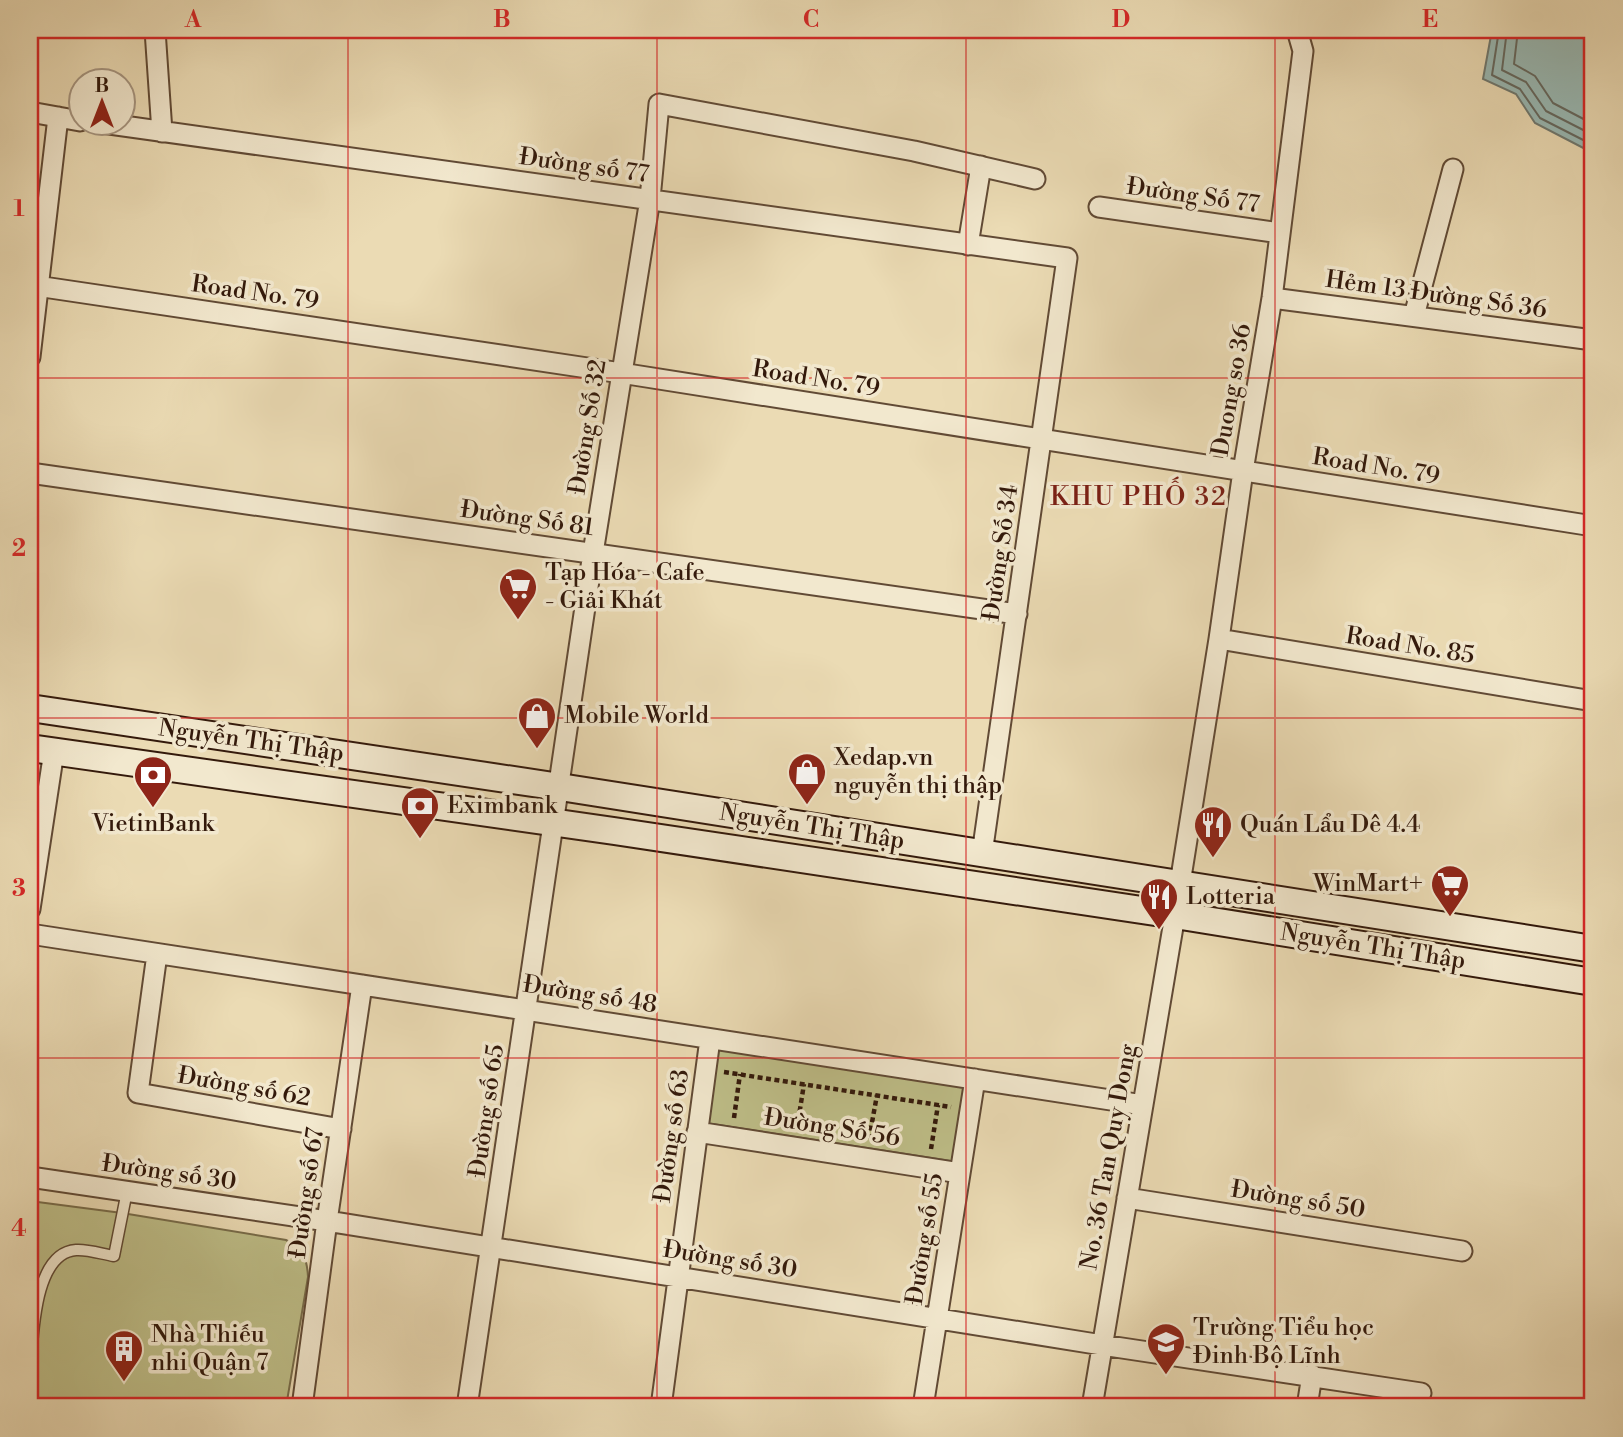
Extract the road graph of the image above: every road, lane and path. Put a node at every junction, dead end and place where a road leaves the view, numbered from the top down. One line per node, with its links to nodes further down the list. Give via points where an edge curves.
1 (155, 30): 7 (street)
2 (1297, 30): 13 (street, Duong so 36, via 1303,51)
3 (30, 113): 4 (street)
4 (58, 117): 5 (street); 16 (street)
5 (66, 118)
6 (136, 128): 7 (street, Đường số 77)
7 (162, 132): 11 (street, Đường số 77)
8 (981, 166): 10 (street); 11 (street, Đường Số 32, via 659,104); 14 (street)
9 (1453, 169): 18 (street)
10 (1035, 179)
11 (650, 199): 14 (street, Đường số 77); 21 (street, Đường Số 32)
12 (1099, 207): 13 (street, Đường Số 77)
13 (1280, 233): 17 (street, Duong so 36)
14 (968, 244): 15 (street, Đường số 77)
15 (1067, 258): 22 (street, Đường Số 34)
16 (34, 285): 20 (street); 21 (street, Road No. 79)
17 (1272, 298): 18 (street, Hẻm 13 Đường Số 36); 23 (street, Duong so 36)
18 (1413, 316): 19 (street, Hẻm 13 Đường Số 36)
19 (1593, 341)
20 (30, 357)
21 (621, 373): 22 (street, Road No. 79); 26 (street, Đường Số 32)
22 (1042, 440): 23 (street, Road No. 79); 27 (street, Đường Số 34)
23 (1243, 471): 25 (street, Road No. 79); 28 (street, Duong so 36)
24 (30, 473): 26 (street, Đường Số 81)
25 (1593, 526)
26 (593, 553): 27 (street, Đường Số 81); 32 (street, Đường Số 32)
27 (1017, 614): 34 (street, Đường Số 34)
28 (1219, 639): 29 (street, Road No. 85); 35 (street, Duong so 36)
29 (1593, 701)
30 (30, 708): 32 (main road, Nguyễn Thị Thập)
31 (42, 749): 33 (main road, Nguyễn Thị Thập); 36 (street)
32 (561, 787): 33 (street, Đường Số 32); 34 (main road, Nguyễn Thị Thập)
33 (555, 822): 37 (main road, Nguyễn Thị Thập); 43 (street, Đường số 65)
34 (982, 854): 35 (main road, Nguyễn Thị Thập)
35 (1180, 883): 37 (street, No. 36 Tan Quy Dong); 39 (main road, Nguyễn Thị Thập)
36 (30, 909)
37 (1175, 915): 41 (main road, Nguyễn Thị Thập); 51 (street, No. 36 Tan Quy Dong)
38 (30, 934): 40 (street, Đường số 48)
39 (1593, 949)
40 (158, 954): 42 (street, Đường số 48); 54 (street, Đường số 62, via 138,1093)
41 (1593, 982)
42 (362, 985): 43 (street, Đường số 48); 54 (street, Đường số 67)
43 (527, 1010): 44 (street, Đường số 48); 64 (street, Đường số 65)
44 (710, 1039): 45 (street, Đường số 63); 47 (street, Đường số 48)
45 (706, 1069): 46 (path); 55 (street, Đường số 63)
46 (740, 1074): 48 (path); 53 (path)
47 (975, 1079): 51 (street, Đường số 48); 52 (street, Đường số 55)
48 (804, 1084): 49 (path); 56 (path)
49 (877, 1095): 50 (path); 57 (path)
50 (938, 1104): 52 (path); 58 (path)
51 (1143, 1105): 62 (street, No. 36 Tan Quy Dong)
52 (970, 1110): 59 (street, Đường số 55)
53 (733, 1122)
54 (341, 1129): 63 (street, Đường số 67)
55 (697, 1132): 59 (street, Đường Số 56); 66 (street, Đường số 63)
56 (796, 1132)
57 (868, 1144)
58 (931, 1154)
59 (960, 1173): 67 (street, Đường số 55)
60 (30, 1177): 61 (street, Đường số 30)
61 (127, 1191): 63 (street, Đường số 30); 69 (lane, via 114,1256 74,1250 55,1260 45,1274)
62 (1127, 1198): 65 (street, Đường số 50); 68 (street, No. 36 Tan Quy Dong)
63 (327, 1221): 64 (street, Đường số 30); 72 (street, Đường số 67)
64 (492, 1247): 66 (street, Đường số 30); 73 (street, Đường số 65)
65 (1462, 1251)
66 (679, 1276): 67 (street, Đường số 30); 74 (street, Đường số 63)
67 (937, 1319): 68 (street, Đường số 30); 75 (street, Đường số 55)
68 (1102, 1345): 70 (street, Đường số 30); 76 (street, No. 36 Tan Quy Dong)
69 (30, 1370)
70 (1312, 1375): 71 (street, Đường số 30); 77 (street)
71 (1421, 1393)
72 (302, 1407)
73 (467, 1407)
74 (661, 1407)
75 (923, 1407)
76 (1092, 1407)
77 (1307, 1407)

